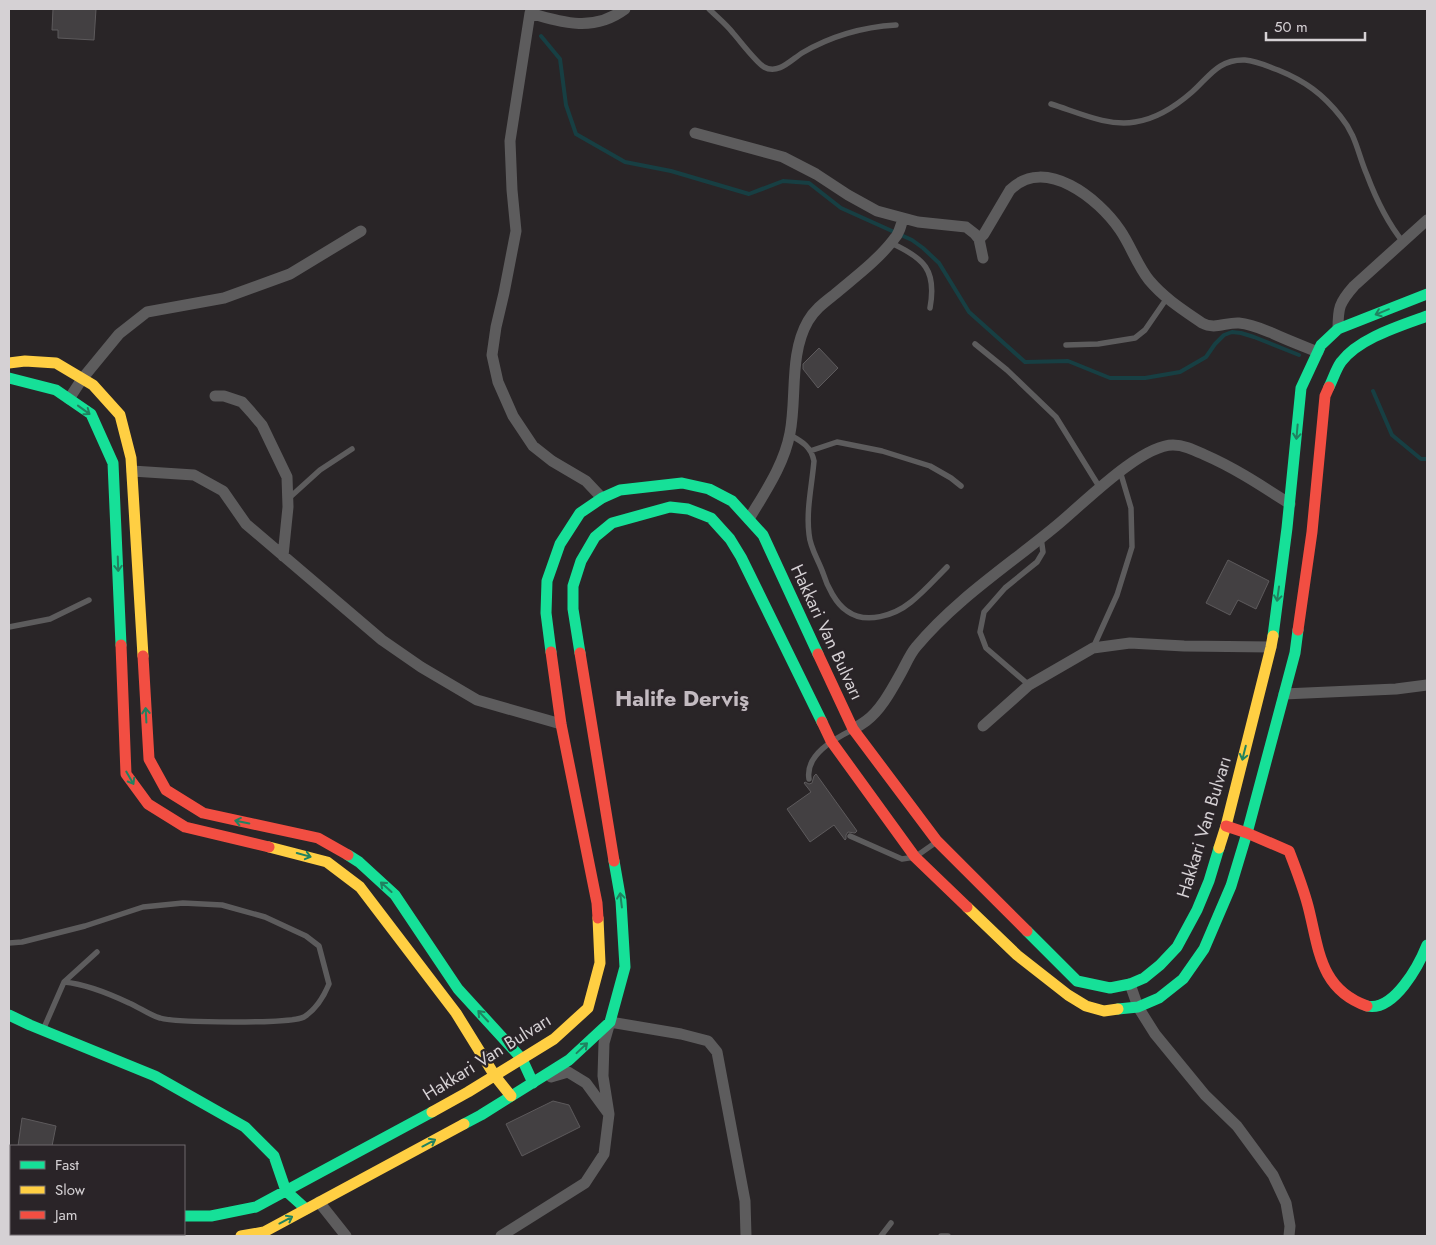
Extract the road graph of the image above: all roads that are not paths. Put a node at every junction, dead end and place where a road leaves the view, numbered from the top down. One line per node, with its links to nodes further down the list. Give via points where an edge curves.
1 (626, 9): 4 (street, via 601,22 584,24 571,24)
2 (709, 9): 5 (lane, via 769,69 780,68 817,45 845,34)
3 (530, 11): 4 (street); 35 (street, via 510,141 516,230 492,355 498,382 513,416 533,446 586,480)
4 (545, 13)
5 (896, 25)
6 (1051, 104): 13 (lane, via 1107,122 1126,124 1144,120 1173,106 1214,70 1237,60 1253,61 1296,77 1320,94 1353,134 1377,199)
7 (695, 133): 9 (street, via 783,157)
8 (1427, 220): 13 (street)
9 (902, 222): 11 (street, via 961,226); 12 (street)
10 (361, 231): 25 (street, via 290,274 224,298 147,312 119,334)
11 (979, 239): 14 (street); 16 (street, via 1015,185 1034,176 1060,181 1091,198 1112,219 1140,267)
12 (893, 241): 17 (lane, via 912,252 929,273 933,288); 28 (street, via 820,306 807,322 798,350)
13 (1403, 242): 19 (street, via 1345,296 1338,309)
14 (983, 258)
15 (1427, 294): 19 (main road, Hakkari Van Bulvarı, one-way to 19)
16 (1167, 298): 21 (lane, via 1145,330 1135,338); 22 (street, via 1209,326 1251,325)
17 (930, 308)
18 (1427, 316): 19 (main road, Hakkari Van Bulvarı, via 1378,334)
19 (1346, 340): 22 (main road, Hakkari Van Bulvarı, via 1322,345); 48 (main road, Hakkari Van Bulvarı, via 1341,362 1325,396 1312,532 1295,653)
20 (975, 344): 34 (lane, via 1056,417)
21 (1066, 346)
22 (1318, 352): 37 (main road, Hakkari Van Bulvarı, one-way to 37, via 1301,388)
23 (9, 363): 25 (main road, via 56,363)
24 (9, 378): 27 (main road, via 56,390)
25 (82, 379): 27 (street); 31 (main road, via 93,385 120,415)
26 (215, 396): 36 (street, via 242,402 262,425 287,477)
27 (69, 399): 69 (main road, one-way to 69, via 91,414 114,463 126,774 148,804 185,827 327,862 360,887 456,1013)
28 (790, 435): 30 (lane, via 804,442); 38 (street, via 778,468)
29 (352, 449): 36 (lane, via 320,470)
30 (810, 451): 33 (lane, via 837,442 882,451 930,466); 41 (lane, via 814,461 809,504 812,550 829,588 846,611 868,617 890,614 911,602)
31 (132, 471): 40 (street, via 194,475 216,487 246,524); 68 (main road, one-way to 31, via 458,990 395,895 359,862 318,838 203,814 166,790 149,759)
32 (1120, 471): 34 (street); 37 (street, via 1152,450 1181,446 1228,465); 45 (lane, via 1131,508 1132,546 1117,595)
33 (961, 486)
34 (1100, 488): 39 (street)
35 (602, 498): 38 (main road, Hakkari Van Bulvarı, via 620,490 682,483 709,489 732,502); 49 (main road, Hakkari Van Bulvarı, via 580,513 560,544 547,581 546,613)
36 (288, 499): 40 (street)
37 (1290, 504): 44 (main road, Hakkari Van Bulvarı, one-way to 44)
38 (749, 519): 51 (main road, Hakkari Van Bulvarı, via 762,536)
39 (1041, 538): 46 (lane, via 1042,552 1036,562 1005,588 984,612 980,632 986,648); 51 (street, via 947,614 915,648 882,703 866,721)
40 (283, 556): 49 (street, via 382,640 421,667 477,700)
41 (947, 567)
42 (89, 600): 43 (lane, via 50,619)
43 (9, 627)
44 (1271, 647): 45 (street, via 1130,643); 54 (main road, Hakkari Van Bulvarı, one-way to 54)
45 (1094, 648): 46 (street)
46 (1029, 685): 50 (street)
47 (1427, 685): 48 (street)
48 (1284, 694): 55 (main road, Hakkari Van Bulvarı)
49 (561, 724): 68 (main road, Hakkari Van Bulvarı, via 597,903 600,963 588,1008 554,1039)
50 (983, 726)
51 (853, 729): 52 (lane); 57 (main road, Hakkari Van Bulvarı)
52 (831, 741): 53 (lane, via 811,763); 58 (main road, Hakkari Van Bulvarı); 66 (main road, Hakkari Van Bulvarı, one-way to 52, via 625,967 621,901 573,610 573,586 581,561 595,537 612,523 670,507 688,509 711,518 741,557)
53 (809, 779)
54 (1226, 826): 55 (main road); 63 (main road, Hakkari Van Bulvarı, via 1197,910 1176,947 1144,978)
55 (1248, 833): 60 (main road, via 1289,851 1306,898 1326,972 1337,989 1353,1000 1373,1007 1386,1002 1399,991); 64 (main road, Hakkari Van Bulvarı, via 1231,886 1204,949 1183,979 1159,998)
56 (850, 836): 58 (lane, via 902,859)
57 (937, 841): 58 (lane); 63 (main road, Hakkari Van Bulvarı, via 1077,980 1110,988)
58 (915, 857): 64 (main road, Hakkari Van Bulvarı, via 1017,955 1068,995 1086,1006 1104,1011)
59 (9, 943): 62 (lane, via 85,926 143,908 183,902 222,905 264,917 306,936 319,946 329,984 322,999 303,1017 222,1022 160,1018 128,1002)
60 (1427, 945)
61 (97, 952): 62 (lane)
62 (64, 982): 67 (lane)
63 (1130, 984): 64 (street)
64 (1138, 1007): 85 (street, via 1155,1034 1205,1095 1237,1126 1273,1175 1286,1203)
65 (9, 1015): 67 (main road)
66 (610, 1022): 70 (main road, one-way to 66, via 569,1060); 72 (street, via 604,1043); 81 (street, via 699,1038 708,1041 717,1052 745,1201)
67 (44, 1030): 73 (main road, via 155,1076 246,1127 274,1156)
68 (522, 1059): 69 (main road, Hakkari Van Bulvarı); 70 (main road)
69 (495, 1076): 71 (main road); 73 (main road, Hakkari Van Bulvarı)
70 (533, 1083): 71 (main road); 72 (street, via 568,1072 586,1083)
71 (511, 1096): 74 (main road, one-way to 71)
72 (609, 1114): 80 (street, via 604,1154 585,1183)
73 (286, 1191): 75 (main road); 76 (main road, Hakkari Van Bulvarı, via 256,1207 211,1216)
74 (319, 1202): 75 (main road); 79 (street)
75 (306, 1209): 78 (main road, one-way to 75, via 264,1232)
76 (185, 1216)
77 (891, 1223): 82 (lane)
78 (241, 1236)
79 (346, 1236)
80 (501, 1236)
81 (746, 1236)
82 (882, 1236)
83 (941, 1236): 84 (lane)
84 (948, 1236)
85 (1289, 1236)

